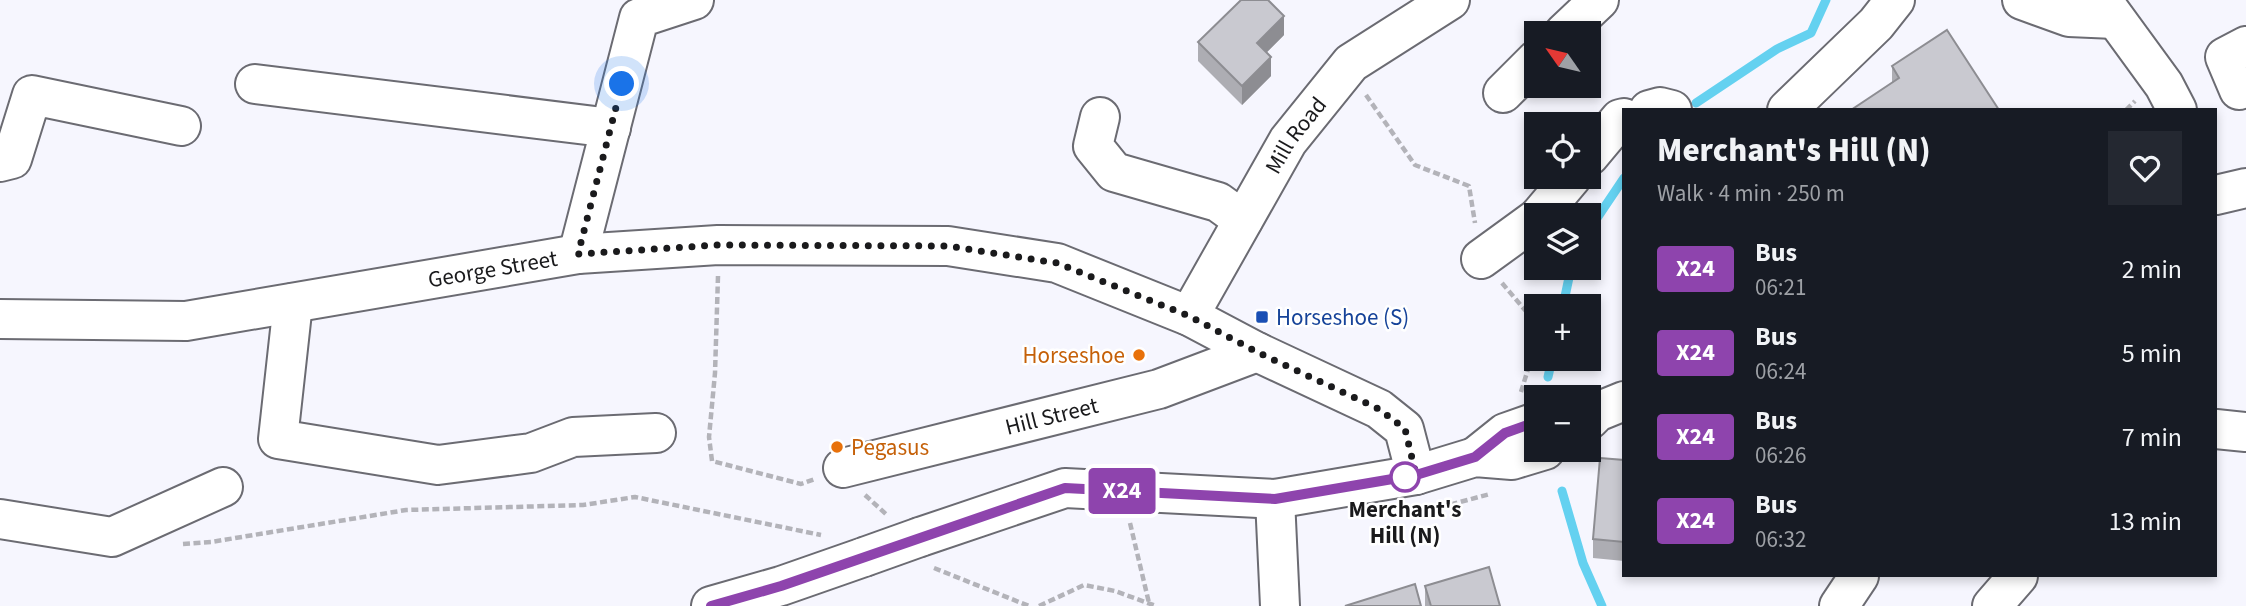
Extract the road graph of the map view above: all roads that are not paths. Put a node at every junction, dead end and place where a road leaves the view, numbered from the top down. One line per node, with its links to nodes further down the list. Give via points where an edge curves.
1 (694, 0): 18 (street, via 639,18)
2 (1450, 0): 23 (street, Mill Road, via 1351,63 1288,141)
3 (1599, 0): 7 (street)
4 (1895, 0): 13 (street)
5 (2022, 0): 6 (street, via 2069,17)
6 (2109, 9): 14 (street)
7 (1577, 21)
8 (2246, 46): 11 (street, via 2225,57)
9 (1524, 72): 12 (street)
10 (255, 84): 18 (street)
11 (2239, 90)
12 (1503, 93)
13 (1789, 108)
14 (2176, 108)
15 (1100, 117): 23 (street, via 1093,146 1114,172 1218,202)
16 (1622, 118): 19 (street)
17 (181, 127): 20 (street, via 32,95 12,159)
18 (611, 128): 25 (street)
19 (1601, 142)
20 (0, 162)
21 (1562, 189): 22 (street)
22 (1550, 203)
23 (1243, 220): 28 (street, Mill Road)
24 (1524, 227): 26 (street)
25 (578, 254): 27 (street, George Street); 28 (street, George Street, via 718,245 948,246 1057,263)
26 (1481, 258)
27 (293, 303): 29 (street, George Street, via 186,321); 33 (street, via 278,439 438,466 531,453 573,437)
28 (1189, 316): 30 (street, George Street)
29 (0, 319)
30 (1257, 352): 37 (street, Hill Street, via 1159,389); 38 (street, George Street, via 1379,409 1405,429)
31 (1524, 415): 36 (street)
32 (2217, 429): 34 (street)
33 (656, 432)
34 (2246, 432)
35 (1524, 456): 36 (street)
36 (1475, 457): 38 (street)
37 (843, 468)
38 (1416, 475): 40 (street)
39 (223, 487): 41 (street, via 112,537)
40 (1275, 499): 44 (street, bridge, via 1065,488 924,545 864,557); 46 (street)
41 (0, 519)
42 (1858, 577): 47 (street)
43 (2017, 577): 48 (street)
44 (784, 596): 45 (street)
45 (711, 606)
46 (1280, 606)
47 (1839, 606)
48 (1993, 606)

